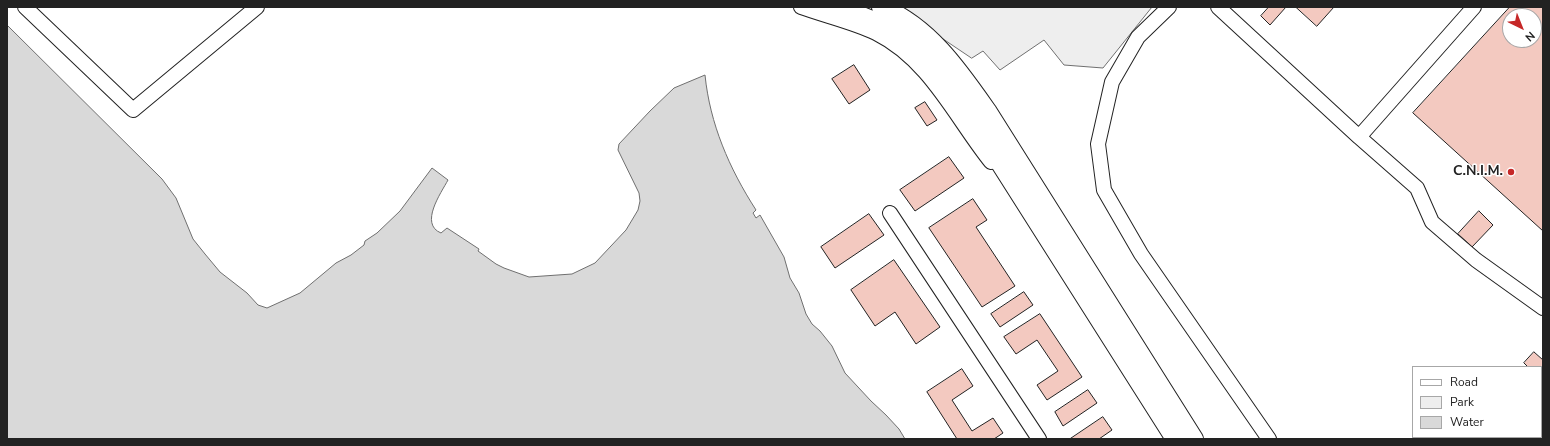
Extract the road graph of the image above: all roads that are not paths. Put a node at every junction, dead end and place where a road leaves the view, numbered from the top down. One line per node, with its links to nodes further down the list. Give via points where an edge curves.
1 (25, 7): 2 (street, via 133,110)
2 (257, 7)
3 (801, 7): 11 (street, via 856,25 895,44 948,100 980,148)
4 (833, 7): 11 (main road, via 877,21 902,36 928,58 951,86)
5 (881, 7): 15 (main road, via 913,25 940,48 964,77)
6 (1169, 7): 16 (street, via 1138,37 1112,82 1098,144 1104,190 1141,254)
7 (1218, 7): 9 (street)
8 (1474, 7): 9 (street)
9 (1359, 137): 12 (street, via 1417,188 1432,222 1476,260)
10 (890, 214): 13 (street)
11 (1036, 218): 14 (main road)
12 (1543, 308)
13 (1039, 439)
14 (1175, 439)
15 (1194, 439)
16 (1269, 439)

